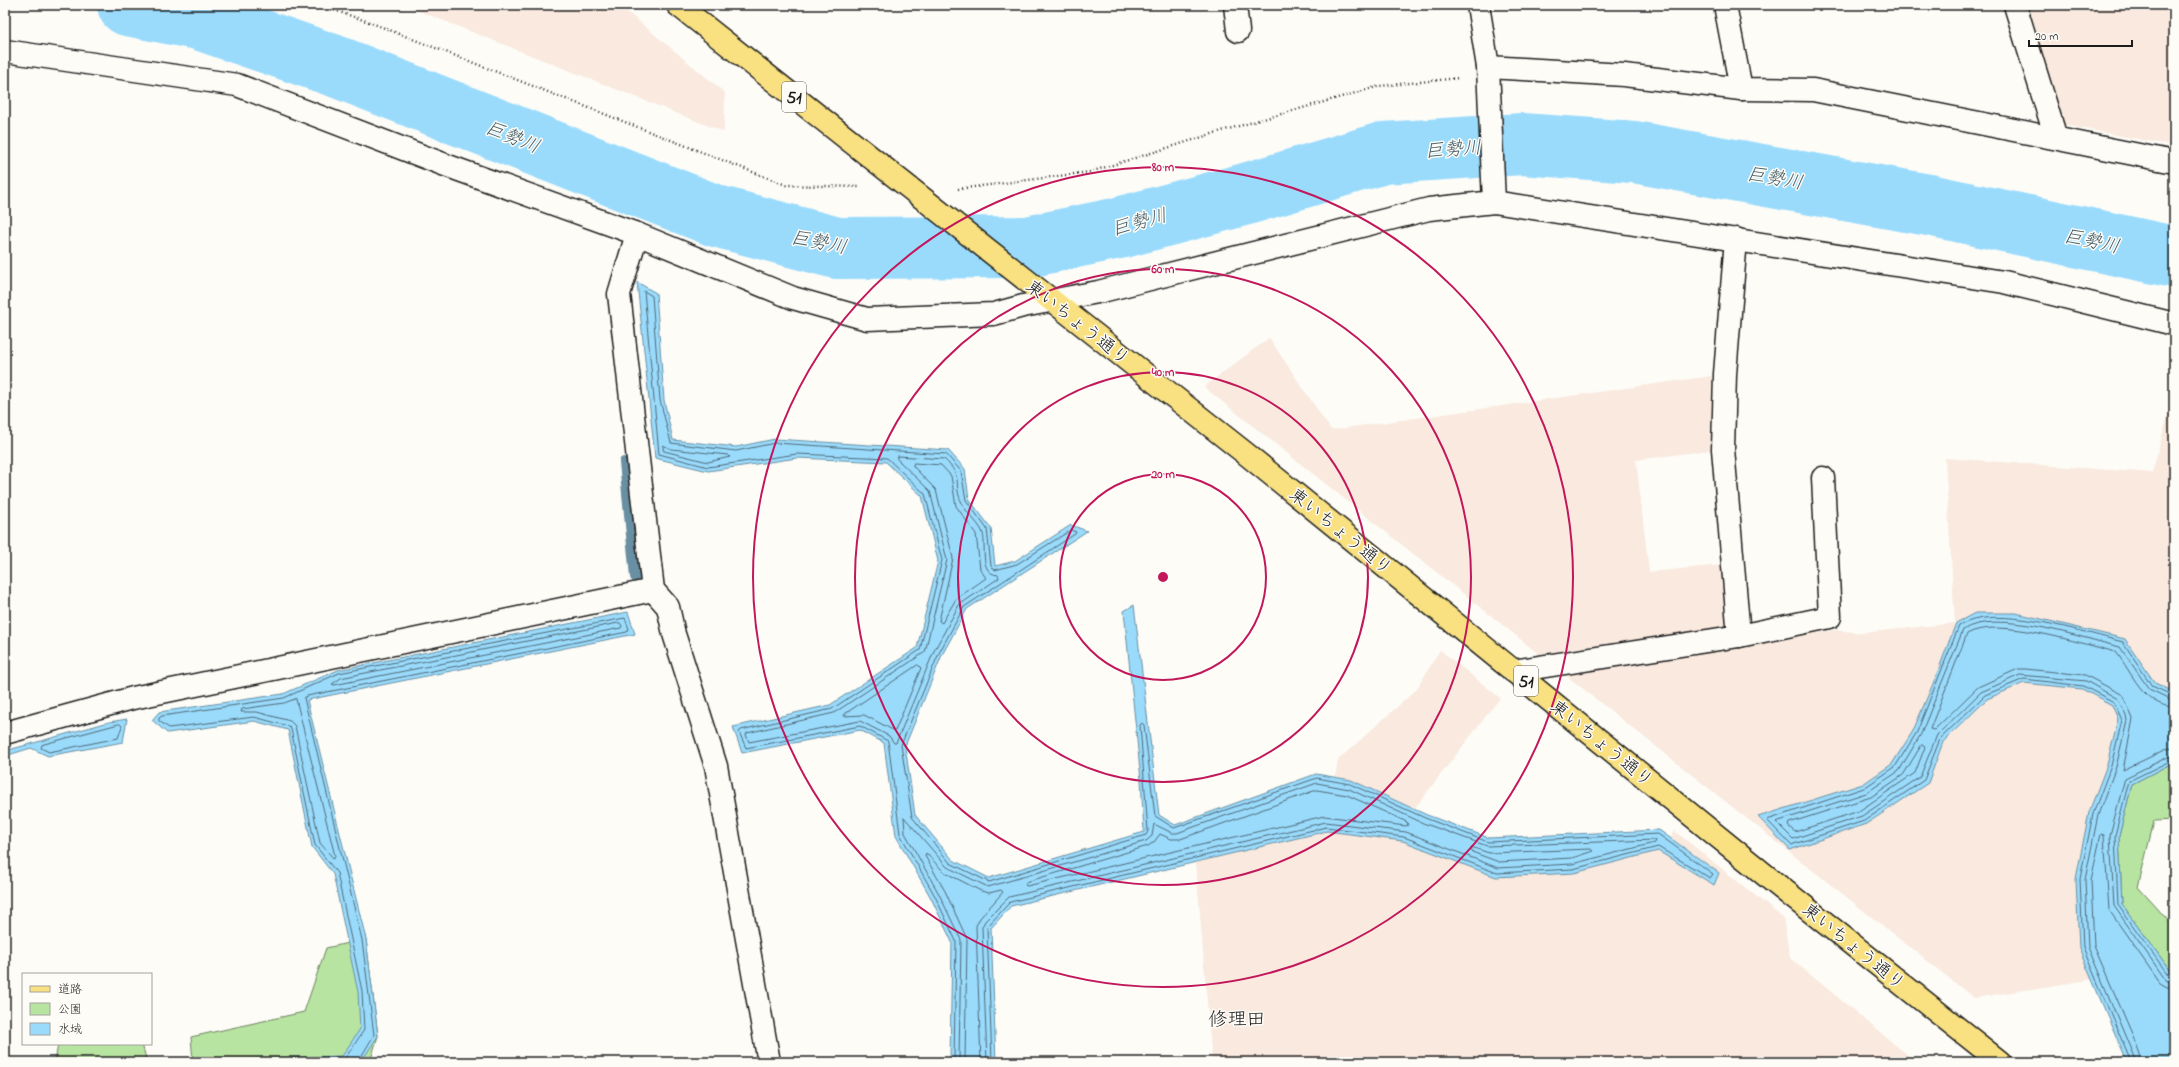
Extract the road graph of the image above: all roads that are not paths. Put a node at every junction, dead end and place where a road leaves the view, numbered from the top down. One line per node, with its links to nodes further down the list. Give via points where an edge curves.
1 (678, 5): 15 (main road, 東いちょう通り / 51)
2 (1235, 5): 6 (street)
3 (1478, 5): 8 (street)
4 (1725, 5): 9 (street)
5 (2015, 5): 10 (street)
6 (1238, 31)
7 (5, 51): 13 (street, via 237,85 440,163)
8 (1488, 67): 9 (street, via 1624,75); 12 (street)
9 (1742, 89): 10 (street, via 1813,90)
10 (2056, 138): 11 (street)
11 (2174, 162)
12 (1494, 202): 14 (street); 15 (street, via 1429,208 1098,292)
13 (637, 234): 15 (street, via 793,298 867,319 994,314); 18 (street, via 619,294)
14 (1736, 239): 16 (street, via 2004,282); 19 (street, via 1725,374 1723,449)
15 (1051, 301): 20 (main road, 東いちょう通り / 51, via 1245,453)
16 (2174, 324)
17 (1823, 478): 19 (street, via 1830,617)
18 (653, 590): 21 (street, via 133,698); 22 (street, via 668,607 674,634 716,766)
19 (1739, 636): 20 (street)
20 (1513, 671): 23 (main road, 東いちょう通り / 51)
21 (5, 733)
22 (769, 1062)
23 (2000, 1062)

